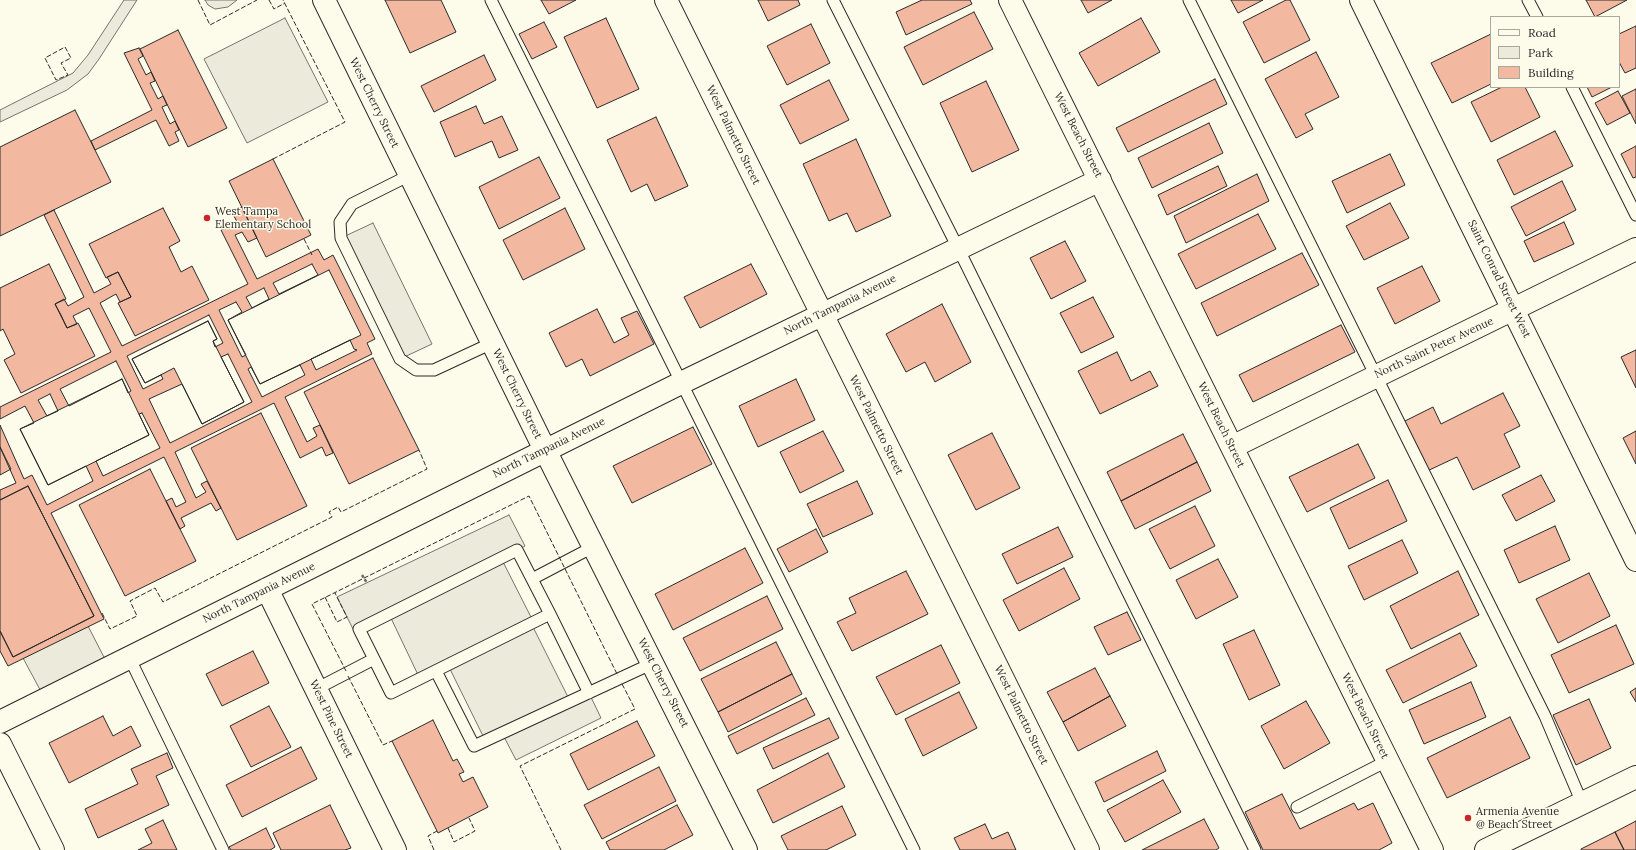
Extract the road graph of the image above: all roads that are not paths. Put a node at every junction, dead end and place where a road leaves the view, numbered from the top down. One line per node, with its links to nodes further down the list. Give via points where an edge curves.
1 (324, 0): 11 (street, West Cherry Street)
2 (491, 0): 20 (lane)
3 (666, 0): 17 (street, West Palmetto Street)
4 (833, 0): 14 (lane)
5 (1010, 0): 12 (street, West Beach Street)
6 (1188, 0): 19 (lane)
7 (1361, 0): 16 (street, Saint Conrad Street West)
8 (1528, 0): 9 (lane)
9 (1536, 16)
10 (1572, 88): 13 (lane)
11 (410, 175): 18 (street, West Cherry Street); 18 (lane, via 352,204 340,222 341,238 400,359 416,370 434,370)
12 (1100, 180): 14 (street, North Tampania Avenue); 21 (street, West Beach Street)
13 (1636, 215)
14 (958, 248): 17 (street, North Tampania Avenue); 46 (lane)
15 (1636, 250): 16 (street, North Saint Peter Avenue)
16 (1515, 310): 19 (street, North Saint Peter Avenue); 24 (street, Saint Conrad Street West)
17 (821, 314): 20 (street, North Tampania Avenue); 45 (street, West Palmetto Street)
18 (492, 343): 22 (street, West Cherry Street)
19 (1376, 376): 21 (street, North Saint Peter Avenue); 38 (lane, via 1545,716)
20 (681, 383): 22 (street, North Tampania Avenue); 44 (lane)
21 (1232, 447): 36 (street, West Beach Street)
22 (545, 450): 23 (street, West Cherry Street); 26 (street, North Tampania Avenue)
23 (593, 547): 25 (lane); 30 (street, West Cherry Street)
24 (1636, 560)
25 (532, 580): 27 (lane); 29 (lane, via 517,550 389,614 359,629)
26 (267, 589): 28 (street, North Tampania Avenue); 32 (street, West Pine Street)
27 (550, 614): 31 (lane); 33 (lane)
28 (129, 657): 34 (street, North Tampania Avenue); 41 (lane)
29 (374, 659): 31 (lane, via 391,693); 32 (lane)
30 (653, 663): 33 (lane); 43 (street, West Cherry Street)
31 (436, 671): 33 (lane, via 474,746)
32 (316, 689): 42 (street, West Pine Street)
33 (589, 693)
34 (0, 722)
35 (0, 744): 40 (street)
36 (1387, 761): 39 (lane); 47 (street, West Beach Street)
37 (1636, 777): 38 (street)
38 (1582, 803): 48 (street)
39 (1297, 807)
40 (53, 850)
41 (224, 850)
42 (396, 850)
43 (746, 850)
44 (914, 850)
45 (1088, 850)
46 (1255, 850)
47 (1432, 850)
48 (1486, 850)

